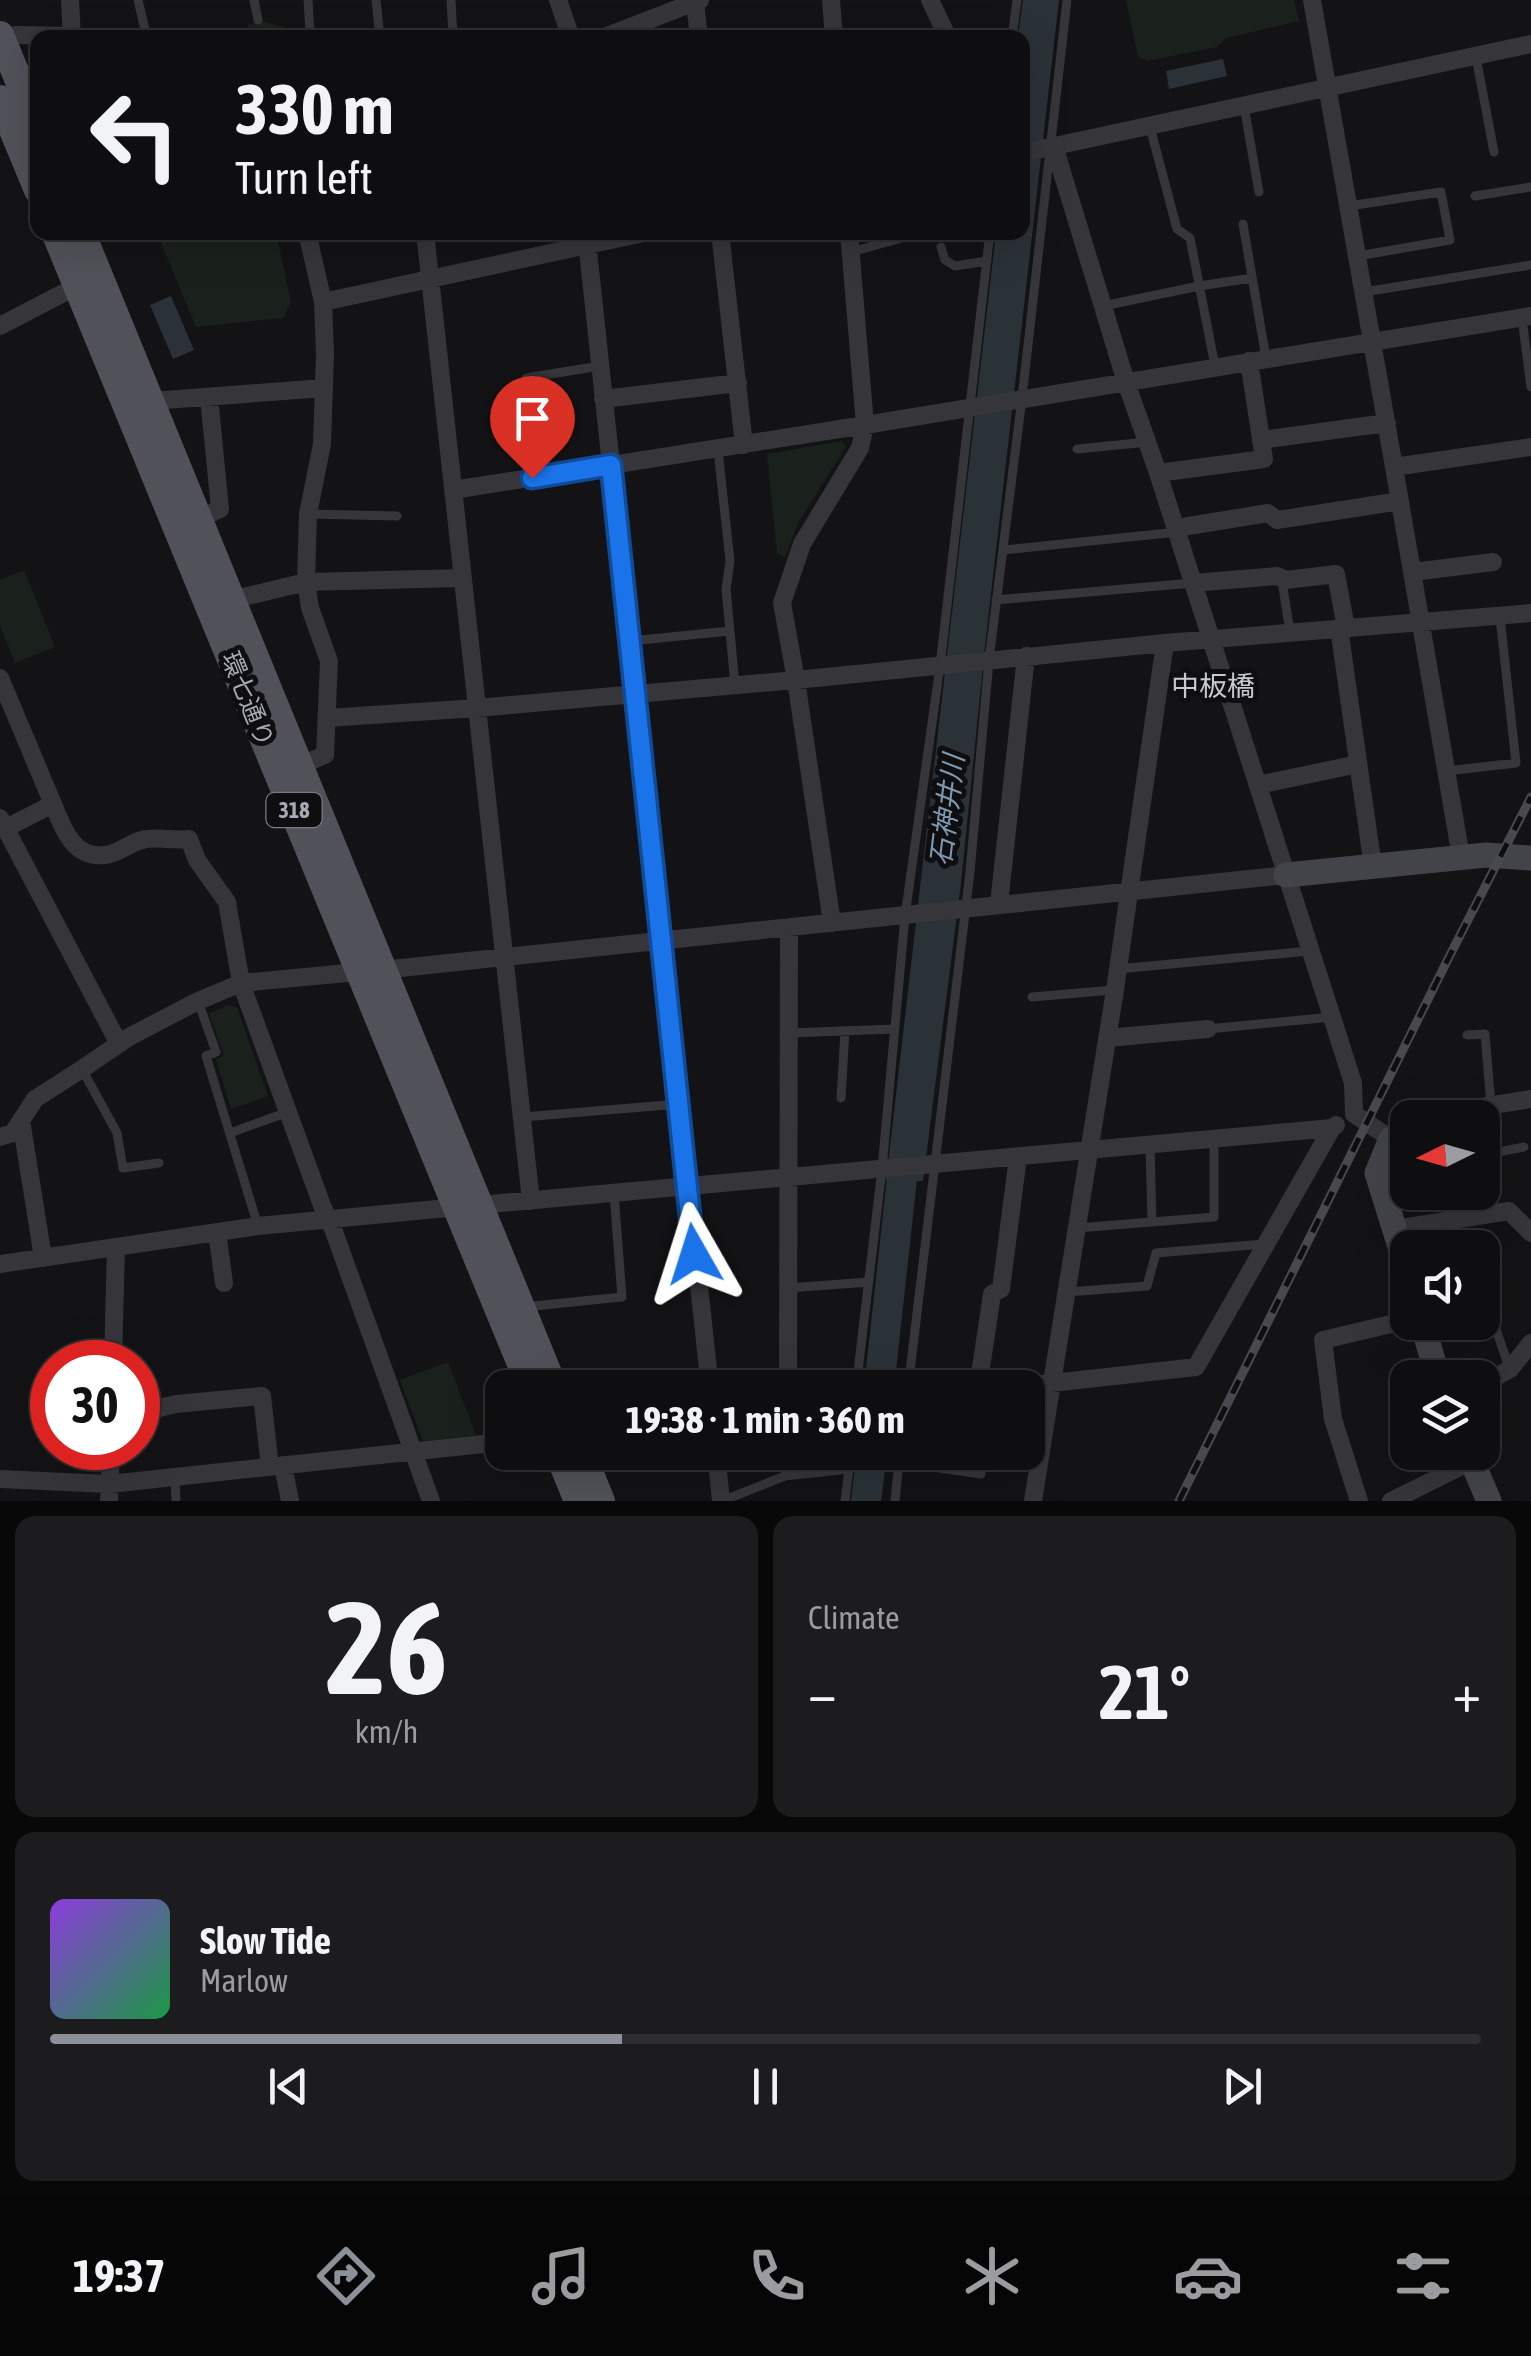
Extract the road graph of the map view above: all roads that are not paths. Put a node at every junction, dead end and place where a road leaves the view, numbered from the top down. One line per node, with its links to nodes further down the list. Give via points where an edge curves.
1 (70, 0): 16 (street)
2 (138, 0): 17 (lane)
3 (254, 0): 15 (lane)
4 (308, 0): 18 (lane)
5 (376, 0): 19 (lane)
6 (451, 0): 20 (lane)
7 (558, 0): 21 (street)
8 (831, 0): 24 (street)
9 (930, 0): 25 (street)
10 (1017, 0): 26 (lane)
11 (1067, 0): 36 (lane)
12 (1312, 0): 31 (street)
13 (698, 1): 14 (street); 23 (street)
14 (667, 6): 22 (street)
15 (258, 20)
16 (72, 30)
17 (145, 30)
18 (310, 30)
19 (379, 30)
20 (453, 30)
21 (567, 30)
22 (618, 30)
23 (699, 30)
24 (833, 30)
25 (942, 30)
26 (1013, 30)
27 (30, 36): 28 (street)
28 (1, 38): 34 (main road)
29 (1531, 44): 30 (street)
30 (1476, 54): 31 (street); 38 (lane)
31 (1327, 87): 33 (street); 43 (street)
32 (0, 99): 39 (main road)
33 (1244, 106): 35 (street); 41 (lane)
34 (30, 108)
35 (1150, 127): 36 (street); 63 (lane, via 1177,229 1190,238)
36 (1050, 147): 37 (street); 66 (street); 80 (lane)
37 (1030, 151)
38 (1494, 152)
39 (30, 171)
40 (1531, 187): 42 (lane)
41 (1259, 192)
42 (1475, 196)
43 (1349, 206): 57 (street); 57 (lane, via 1441,192 1450,240)
44 (1243, 224): 61 (lane)
45 (58, 240): 62 (main road, 環七通り / 318)
46 (85, 240): 81 (main road, 環七通り / 318)
47 (309, 240): 65 (street)
48 (426, 240): 60 (street)
49 (583, 240): 60 (street)
50 (587, 240): 71 (street)
51 (721, 240): 75 (street)
52 (850, 240): 56 (street)
53 (894, 240): 56 (lane)
54 (989, 240): 58 (lane)
55 (941, 247): 58 (lane, via 955,266)
56 (851, 252): 84 (street)
57 (1358, 256): 64 (street)
58 (987, 261): 82 (lane)
59 (1531, 266): 64 (lane)
60 (430, 278): 65 (street); 94 (street)
61 (1252, 278): 63 (lane); 70 (lane)
62 (77, 286): 68 (street); 147 (main road, 環七通り / 318)
63 (1199, 286): 66 (lane); 72 (lane)
64 (1364, 292): 69 (street)
65 (323, 302): 77 (street)
66 (1102, 306): 74 (street)
67 (1526, 317): 69 (street); 76 (lane)
68 (0, 325)
69 (1372, 342): 70 (street); 83 (street)
70 (1258, 360): 72 (street); 85 (street)
71 (600, 366): 73 (lane); 79 (street)
72 (1215, 366): 74 (street)
73 (526, 378)
74 (1126, 382): 80 (street); 86 (street)
75 (738, 383): 79 (street); 87 (street)
76 (1531, 387)
77 (324, 388): 78 (street); 96 (street, via 322,444)
78 (209, 397): 81 (street); 98 (street, via 220,509)
79 (603, 398): 91 (street)
80 (1022, 398): 82 (street); 100 (lane)
81 (152, 401): 98 (main road, 環七通り / 318)
82 (971, 407): 84 (street); 120 (lane)
83 (1387, 423): 85 (street); 92 (street)
84 (865, 425): 87 (street); 122 (street, via 860,448 802,544 782,603)
85 (1261, 440): 93 (street, via 1264,459)
86 (1148, 442): 90 (lane); 93 (street)
87 (744, 445): 89 (street)
88 (1531, 448): 92 (street)
89 (718, 449): 91 (street); 113 (lane)
90 (1076, 449)
91 (611, 465): 94 (street); 116 (street)
92 (1394, 467): 95 (street)
93 (1158, 474): 99 (street)
94 (454, 490): 103 (street)
95 (1400, 501): 99 (street); 102 (street)
96 (308, 514): 97 (lane); 105 (street)
97 (398, 516)
98 (198, 519): 107 (main road, 環七通り / 318)
99 (1176, 528): 100 (lane); 106 (street)
100 (1002, 550): 108 (lane)
101 (1492, 562): 102 (street)
102 (1413, 572): 111 (street)
103 (462, 578): 105 (street); 125 (street)
104 (1282, 578): 106 (street); 112 (street, via 1336,574); 114 (lane)
105 (306, 582): 107 (street); 126 (street, via 330,661)
106 (1193, 583): 108 (lane); 115 (street)
107 (231, 600): 127 (main road, 環七通り / 318)
108 (996, 600): 119 (lane)
109 (1531, 613): 110 (street)
110 (1500, 616): 111 (street); 129 (lane, via 1516,763)
111 (1422, 623): 112 (street); 129 (street)
112 (1342, 628): 114 (street); 128 (street)
113 (730, 631): 116 (lane); 123 (lane)
114 (1290, 632): 115 (street)
115 (1211, 639): 117 (street); 130 (street)
116 (630, 640): 124 (street)
117 (1165, 644): 118 (street); 137 (street)
118 (1026, 656): 119 (street); 138 (street)
119 (989, 660): 120 (street); 139 (lane)
120 (940, 666): 122 (street); 140 (lane)
121 (0, 678): 131 (street)
122 (796, 680): 123 (street); 141 (street)
123 (735, 686): 124 (street)
124 (635, 694): 125 (street); 143 (street)
125 (478, 708): 126 (street); 145 (street)
126 (327, 718): 127 (street, via 325,755)
127 (301, 764): 147 (main road, 環七通り / 318)
128 (1358, 764): 130 (street); 135 (street)
129 (1447, 771): 133 (street)
130 (1258, 785): 136 (street)
131 (52, 804): 132 (street); 148 (street, via 65,834 84,853 106,856 144,838 190,839 227,902)
132 (4, 830): 159 (street)
133 (1461, 857): 134 (street); 135 (street)
134 (1531, 858)
135 (1372, 866): 136 (street)
136 (1286, 875): 137 (street); 144 (street)
137 (1130, 892): 138 (street); 146 (street)
138 (999, 904): 139 (street)
139 (966, 908): 140 (street); 182 (lane)
140 (905, 916): 141 (street); 153 (lane)
141 (832, 923): 142 (street)
142 (789, 927): 143 (street); 156 (street)
143 (662, 941): 145 (street); 165 (street)
144 (1310, 950): 146 (lane); 152 (street)
145 (505, 957): 147 (street); 168 (street)
146 (1118, 969): 149 (street)
147 (371, 970): 148 (street); 190 (main road, 環七通り / 318)
148 (241, 983): 151 (street); 166 (street)
149 (1115, 990): 150 (lane); 158 (street)
150 (1032, 998)
151 (198, 1001): 159 (street); 171 (lane, via 216,1052 206,1056)
152 (1332, 1017): 154 (lane); 167 (street, via 1353,1084)
153 (895, 1029): 155 (lane); 183 (lane)
154 (1208, 1029): 158 (street)
155 (844, 1031): 156 (lane); 161 (lane)
156 (788, 1033): 186 (street)
157 (1466, 1035): 163 (lane, via 1485,1034)
158 (1107, 1038): 178 (street)
159 (119, 1044): 160 (street)
160 (82, 1070): 169 (street, via 34,1098); 181 (lane, via 117,1134 123,1168)
161 (841, 1098)
162 (1531, 1099): 164 (street)
163 (1489, 1100)
164 (1500, 1103)
165 (678, 1104): 168 (lane); 187 (street)
166 (288, 1112): 171 (lane); 191 (street)
167 (1354, 1114): 170 (street); 173 (street)
168 (523, 1117): 189 (street)
169 (22, 1120): 172 (street, via 13,1134); 200 (street)
170 (1332, 1128): 174 (street); 198 (street)
171 (230, 1133): 193 (lane)
172 (0, 1137)
173 (1390, 1137)
174 (1214, 1138): 176 (street); 192 (lane, via 1214,1217)
175 (1390, 1140): 185 (street)
176 (1150, 1144): 178 (street); 192 (lane)
177 (1524, 1147): 179 (lane)
178 (1088, 1151): 180 (street); 194 (street)
179 (1500, 1152)
180 (1018, 1158): 182 (street); 218 (street, via 1001,1289 992,1294)
181 (159, 1163)
182 (933, 1164): 183 (street); 217 (lane)
183 (884, 1169): 186 (street); 203 (lane)
184 (1390, 1171): 185 (lane)
185 (1377, 1173): 195 (street)
186 (788, 1178): 187 (street); 204 (street)
187 (687, 1186): 188 (street); 214 (street)
188 (614, 1193): 189 (street); 206 (lane, via 622,1296)
189 (531, 1201): 190 (street)
190 (468, 1206): 191 (street); 206 (main road, 環七通り / 318); 212 (main road, 環七通り / 318)
191 (328, 1219): 193 (street); 224 (street)
192 (1152, 1222): 194 (lane)
193 (258, 1226): 196 (street)
194 (1078, 1228): 205 (street)
195 (1395, 1229): 197 (street, via 1509,1211)
196 (217, 1232): 199 (street); 202 (street)
197 (1531, 1233)
198 (1265, 1244): 205 (lane, via 1156,1253 1147,1286); 220 (street, via 1196,1366)
199 (116, 1248): 200 (street); 208 (street)
200 (43, 1258): 201 (street)
201 (0, 1264)
202 (224, 1282)
203 (869, 1282): 204 (lane); 216 (lane)
204 (788, 1288): 215 (street)
205 (1068, 1292): 220 (street)
206 (521, 1307): 213 (main road, 環七通り / 318)
207 (1390, 1324): 248 (street, via 1324,1340 1334,1418)
208 (114, 1340)
209 (1500, 1340): 211 (lane)
210 (1528, 1354): 211 (street)
211 (1510, 1369): 219 (street)
212 (526, 1370)
213 (547, 1370)
214 (708, 1370)
215 (788, 1370)
216 (858, 1370)
217 (910, 1370)
218 (981, 1370)
219 (1500, 1375)
220 (1052, 1383): 221 (street); 247 (street)
221 (1045, 1384)
222 (160, 1408): 225 (street, via 262,1396)
223 (485, 1444): 224 (street)
224 (412, 1451): 225 (street); 241 (street)
225 (276, 1466): 236 (street); 240 (street)
226 (565, 1470): 242 (main road)
227 (588, 1470): 243 (main road)
228 (718, 1470): 244 (street)
229 (840, 1470): 244 (lane, via 786,1476)
230 (849, 1470): 245 (lane)
231 (899, 1470): 246 (lane)
232 (962, 1470): 235 (lane)
233 (1447, 1470): 249 (street)
234 (1476, 1470): 250 (street)
235 (981, 1474)
236 (175, 1477): 238 (street); 239 (lane)
237 (0, 1479): 238 (street)
238 (109, 1493)
239 (176, 1501)
240 (290, 1501)
241 (431, 1501)
242 (578, 1501)
243 (601, 1501)
244 (722, 1501)
245 (845, 1501)
246 (895, 1501)
247 (1033, 1501)
248 (1358, 1501)
249 (1391, 1501)
250 (1489, 1501)

